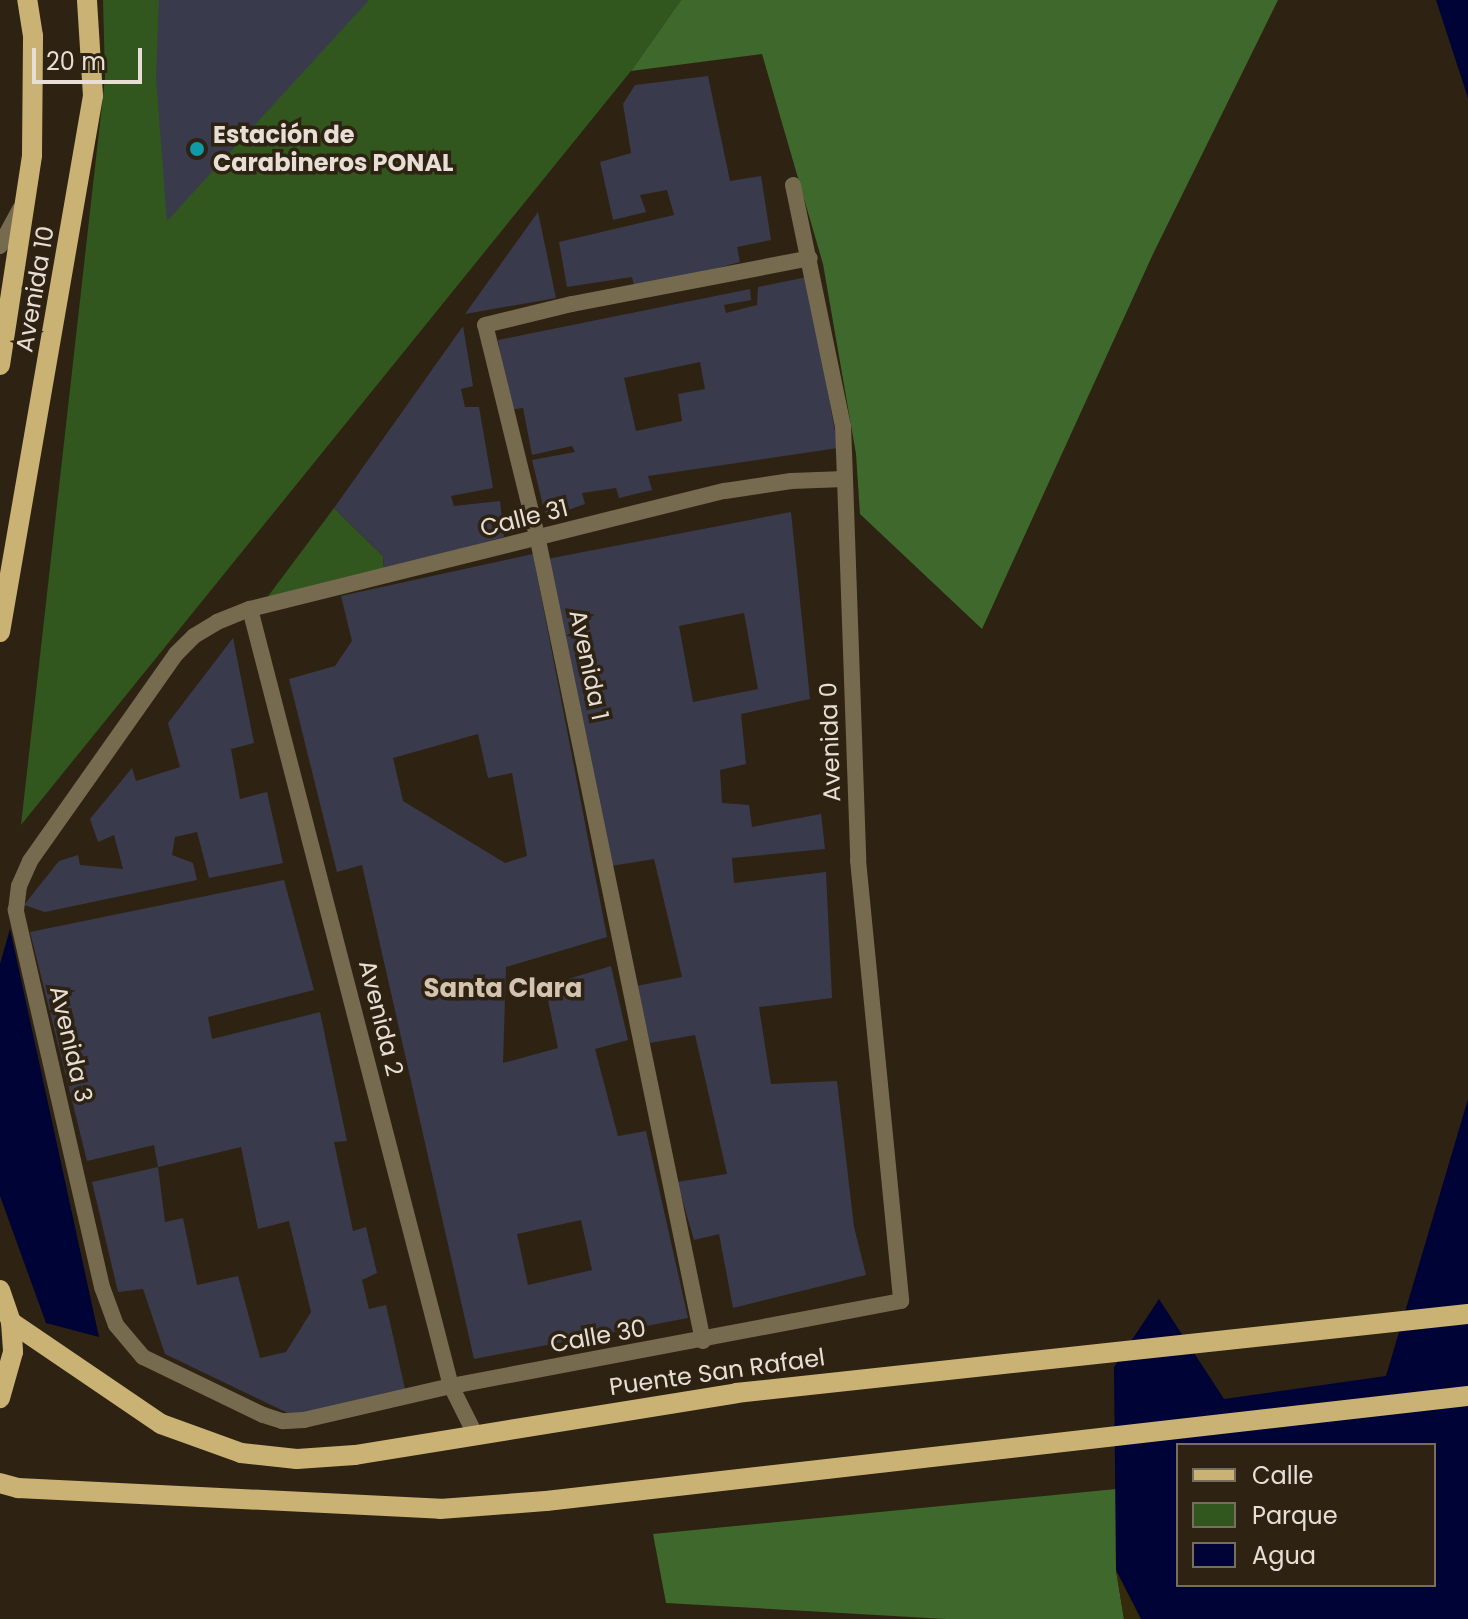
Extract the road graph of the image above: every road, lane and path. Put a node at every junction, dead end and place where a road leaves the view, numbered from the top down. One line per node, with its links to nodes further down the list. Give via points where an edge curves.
1 (27, 0): 4 (main road, Avenida 10, via 33,36 29,193)
2 (87, 0): 11 (main road, Avenida 10, via 93,96)
3 (793, 185): 5 (street, Avenida 0)
4 (9, 249): 6 (main road, Avenida 10)
5 (810, 258): 7 (street, Avenida 0, via 843,426); 8 (street, Avenida 1, via 485,325)
6 (0, 365)
7 (845, 479): 8 (street, Calle 31, via 725,491); 13 (street, Avenida 0, via 858,860)
8 (538, 540): 9 (street, Calle 31); 16 (street, Avenida 1)
9 (250, 609): 10 (street, Calle 31); 17 (street, Avenida 2)
10 (217, 622): 20 (street, Avenida 3, via 176,654 39,848 19,886 16,910 102,1287 116,1325 143,1357 263,1415)
11 (0, 632)
12 (0, 1290): 15 (main road)
13 (901, 1301): 16 (street, Calle 30)
14 (1468, 1314): 21 (main road, Puente San Rafael, via 736,1393)
15 (11, 1322): 19 (main road, via 11,1367); 21 (main road, Puente San Rafael, via 161,1424 241,1453 297,1459 355,1455)
16 (703, 1341): 17 (street, Calle 30)
17 (451, 1386): 20 (street, Calle 30); 21 (street, Avenida 2)
18 (1468, 1396): 22 (main road, via 440,1509)
19 (0, 1398)
20 (304, 1420)
21 (476, 1436)
22 (0, 1483)

